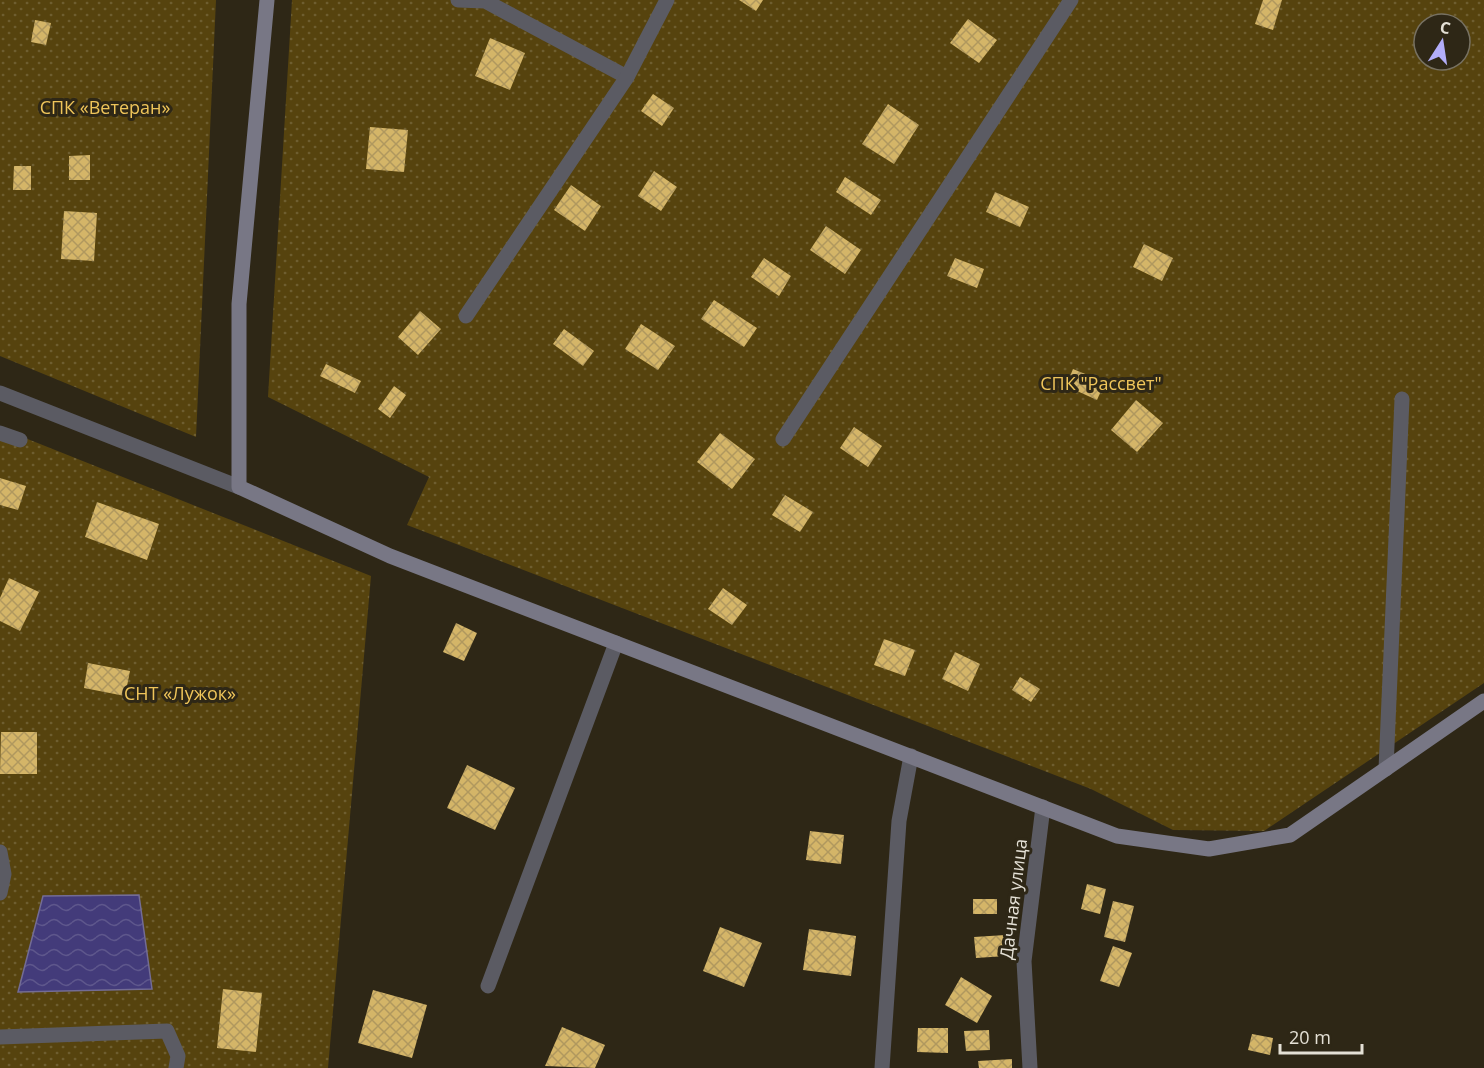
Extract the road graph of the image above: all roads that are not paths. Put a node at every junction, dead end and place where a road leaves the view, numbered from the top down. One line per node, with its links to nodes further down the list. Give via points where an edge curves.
1 (267, 0): 12 (street, via 239,304)
2 (458, 0): 5 (street, via 485,2)
3 (667, 0): 5 (street)
4 (1071, 0): 10 (street)
5 (627, 77): 6 (street)
6 (466, 316)
7 (0, 393): 12 (street)
8 (1402, 399): 16 (street)
9 (0, 433): 11 (street)
10 (783, 439)
11 (20, 440)
12 (239, 487): 13 (street, via 390,556)
13 (616, 643): 15 (street); 20 (street)
14 (1484, 701): 16 (street)
15 (911, 756): 17 (street); 23 (street, via 899,821)
16 (1386, 769): 17 (street, via 1290,835 1209,849 1117,836)
17 (1043, 807): 24 (street, Дачная улица, via 1024,961)
18 (0, 852): 19 (street, via 4,874)
19 (0, 892)
20 (488, 986)
21 (0, 1037): 22 (street, via 167,1031 178,1056)
22 (176, 1068)
23 (882, 1068)
24 (1030, 1068)

